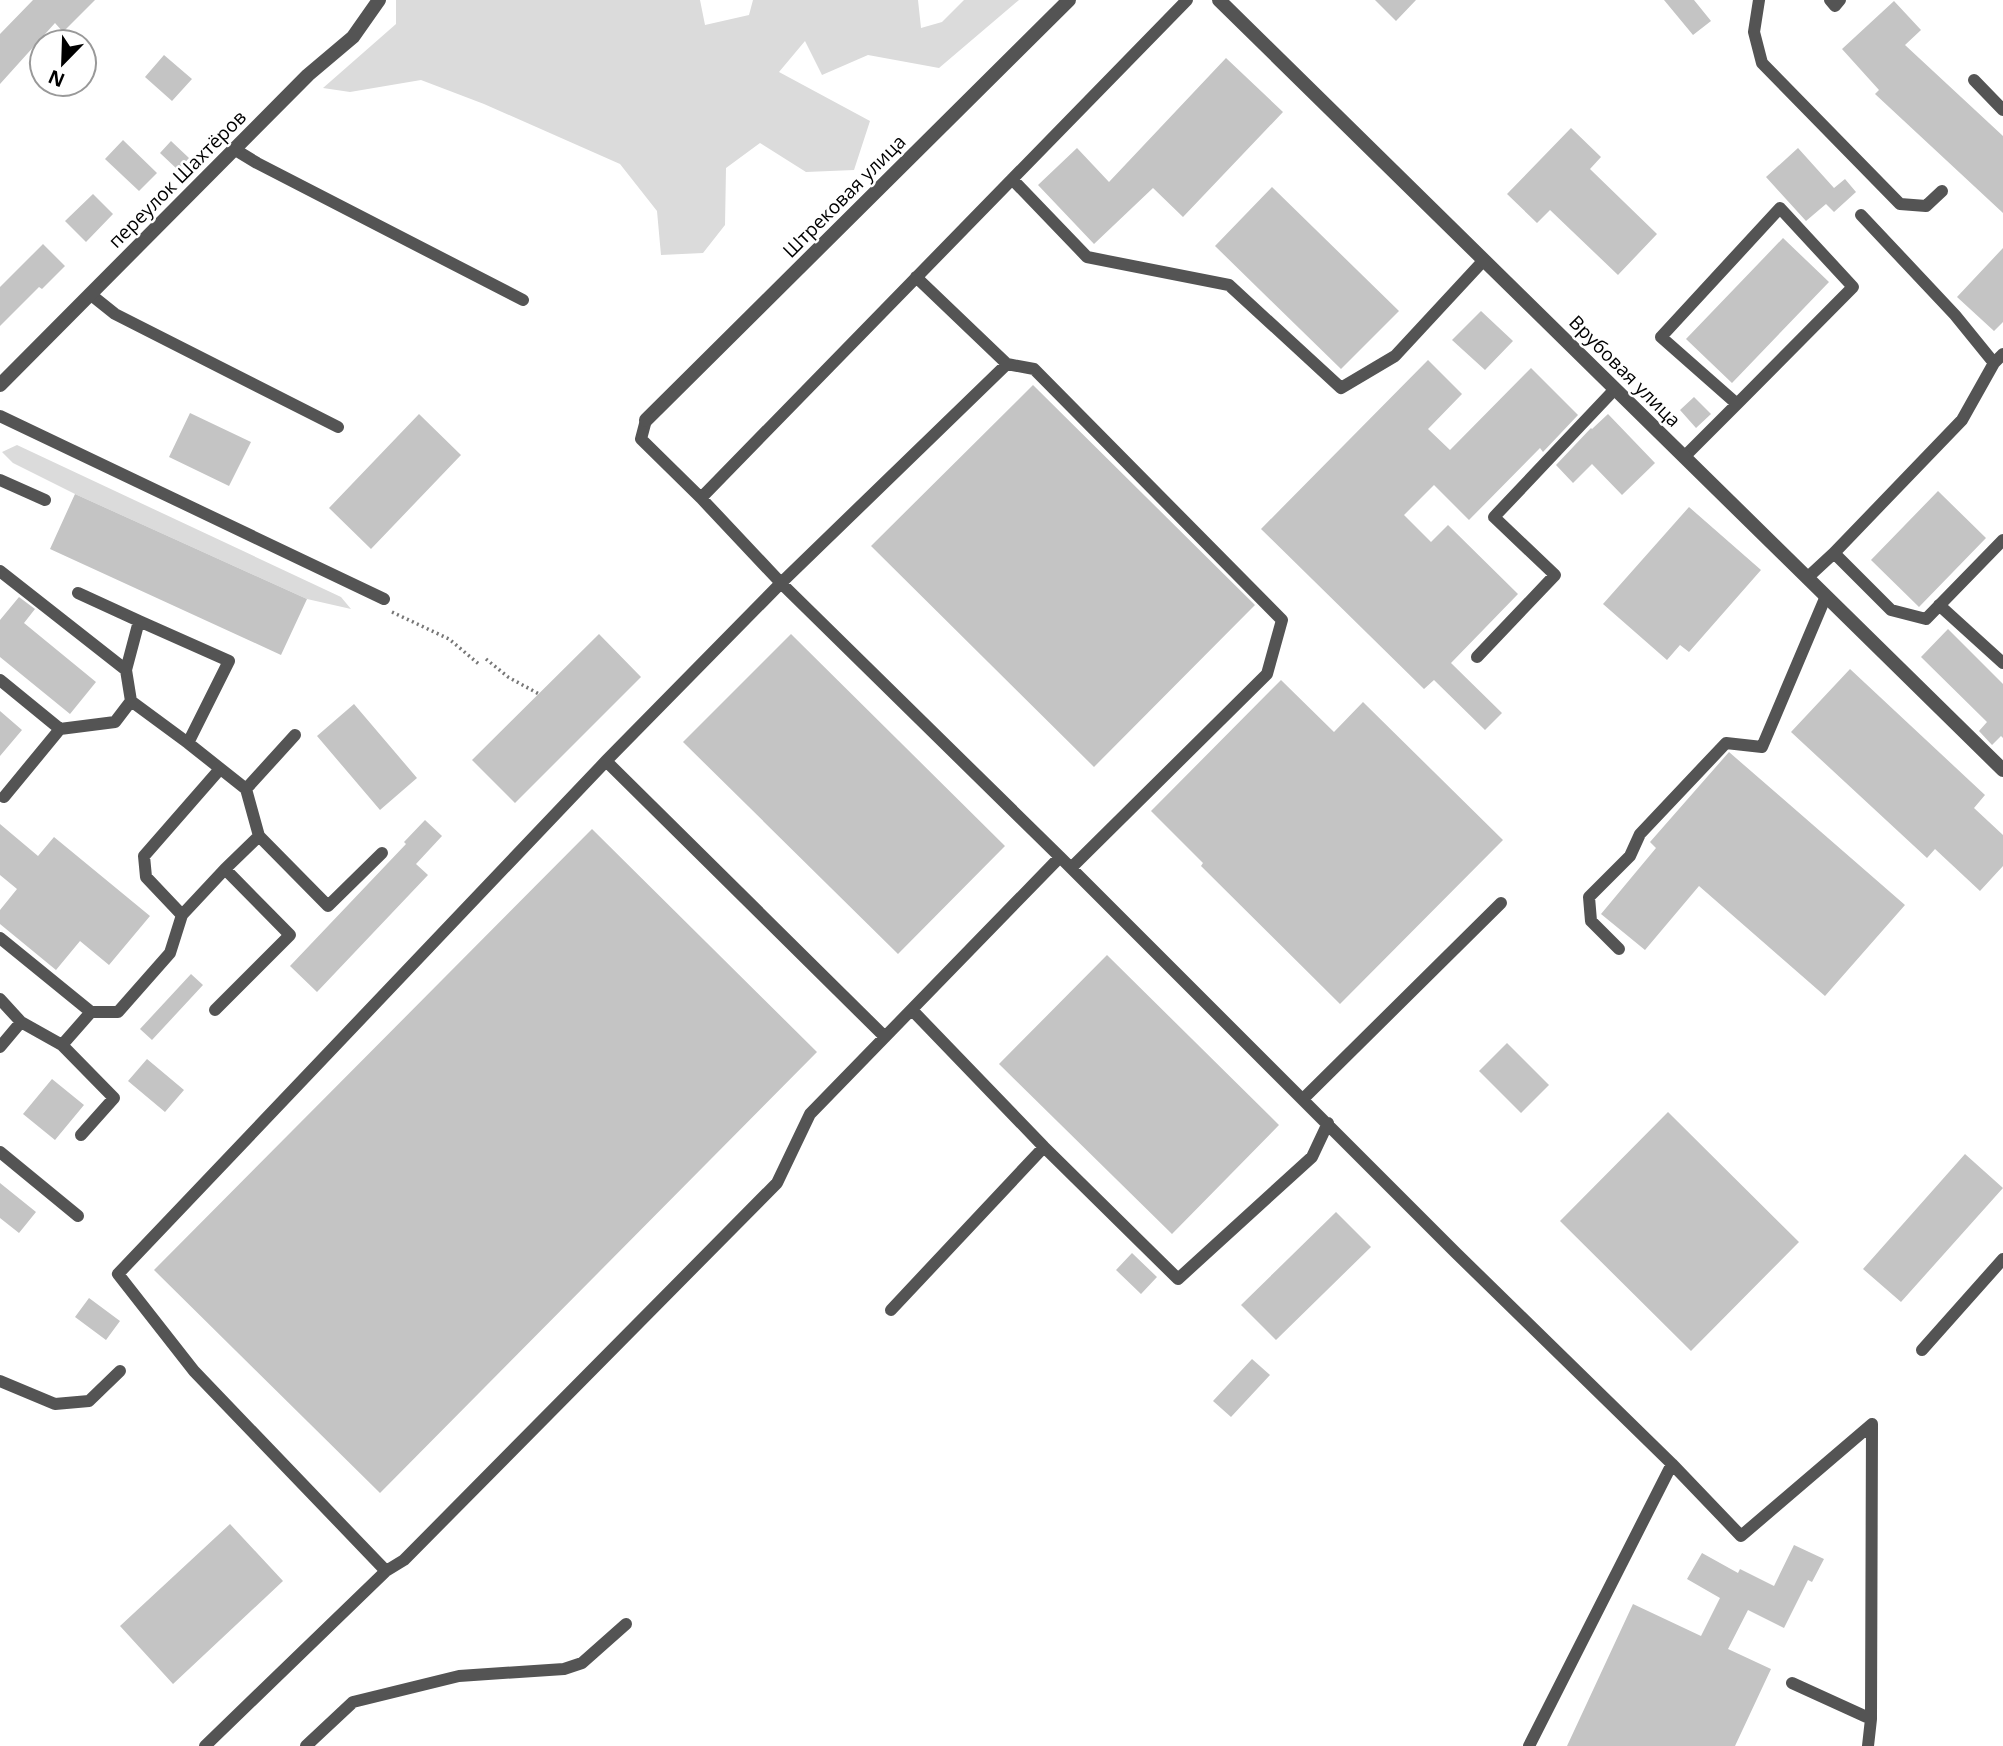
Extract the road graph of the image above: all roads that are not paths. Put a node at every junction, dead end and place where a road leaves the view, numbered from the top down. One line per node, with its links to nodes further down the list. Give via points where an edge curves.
1 (379, 0): 10 (street, переулок Шахтёров, via 353,37)
2 (1069, 0): 24 (street, Штрековая улица)
3 (1186, 0): 11 (lane)
4 (1219, 0): 14 (street, Врубовая улица)
5 (1759, 0): 12 (lane, via 1754,32 1762,63 1900,204 1926,206)
6 (1830, 0): 7 (lane, via 1835,6)
7 (1840, 0)
8 (1974, 80): 9 (lane)
9 (2003, 110)
10 (234, 149): 16 (street, переулок Шахтёров); 17 (lane)
11 (1012, 179): 14 (lane, via 1087,257 1229,285 1341,388 1395,356); 15 (lane)
12 (1942, 191)
13 (1861, 215): 18 (lane)
14 (1484, 260): 21 (street, Врубовая улица)
15 (916, 277): 19 (lane); 28 (lane)
16 (90, 294): 20 (street, переулок Шахтёров); 25 (lane, via 115,314)
17 (523, 300)
18 (1998, 359): 31 (lane, via 1962,420)
19 (1007, 364): 34 (lane); 56 (lane, via 1034,369 1282,620 1267,674)
20 (0, 385)
21 (1615, 389): 26 (street, Врубовая улица); 40 (lane, via 1494,517 1555,575)
22 (1737, 404): 22 (lane, via 1661,337 1780,208 1853,287); 26 (lane)
23 (0, 416): 37 (lane)
24 (646, 420): 28 (lane, via 641,439)
25 (338, 426)
26 (1684, 457): 33 (street, Врубовая улица)
27 (0, 480): 29 (lane)
28 (701, 498): 34 (lane)
29 (45, 500)
30 (2003, 540): 38 (lane)
31 (1834, 553): 33 (lane); 38 (lane, via 1891,610 1926,619)
32 (0, 571): 42 (lane)
33 (1807, 578): 36 (street, Врубовая улица)
34 (781, 583): 48 (lane); 55 (lane)
35 (78, 593): 39 (lane)
36 (1826, 596): 50 (street, Врубовая улица); 61 (lane, via 1762,747 1726,743 1640,834 1630,856 1589,897 1591,921)
37 (383, 599)
38 (1939, 605): 41 (lane)
39 (139, 621): 42 (lane); 47 (lane, via 229,661)
40 (1477, 657)
41 (2003, 663)
42 (126, 670): 44 (lane)
43 (0, 680): 45 (lane)
44 (131, 701): 45 (lane, via 115,722); 47 (lane)
45 (60, 729): 52 (lane)
46 (295, 735): 51 (lane)
47 (188, 743): 49 (lane)
48 (606, 761): 67 (lane); 82 (lane, via 118,1274 194,1371)
49 (220, 769): 51 (lane); 59 (lane, via 144,856 146,877)
50 (2003, 771)
51 (246, 789): 53 (lane)
52 (4, 797)
53 (259, 836): 54 (lane, via 328,906); 57 (lane)
54 (382, 853)
55 (1060, 858): 56 (lane); 64 (lane)
56 (1071, 868): 70 (lane)
57 (225, 869): 59 (lane); 63 (lane, via 290,935)
58 (1501, 902): 70 (lane)
59 (182, 915): 65 (lane, via 170,953 118,1012)
60 (0, 938): 65 (lane)
61 (1619, 949)
62 (0, 999): 66 (lane)
63 (215, 1010)
64 (912, 1010): 67 (lane); 73 (lane)
65 (91, 1012): 68 (lane)
66 (22, 1022): 68 (lane); 69 (lane)
67 (885, 1037): 82 (lane, via 810,1114 777,1183 404,1560)
68 (62, 1045): 72 (lane, via 114,1098)
69 (0, 1047)
70 (1303, 1098): 71 (lane)
71 (1328, 1123): 73 (lane, via 1312,1157 1178,1279); 81 (lane)
72 (81, 1135)
73 (1044, 1147): 77 (lane)
74 (0, 1152): 75 (lane)
75 (78, 1216)
76 (2003, 1259): 78 (lane)
77 (891, 1310)
78 (1922, 1350)
79 (120, 1371): 80 (lane, via 89,1401 55,1404)
80 (0, 1381)
81 (1672, 1464): 85 (lane, via 1741,1536 1871,1424); 88 (lane)
82 (386, 1571): 86 (lane)
83 (625, 1624): 87 (lane, via 582,1663 564,1669 460,1676 353,1702)
84 (1792, 1683): 85 (lane)
85 (1871, 1719): 89 (lane)
86 (205, 1746)
87 (306, 1746)
88 (1530, 1746)
89 (1868, 1746)

